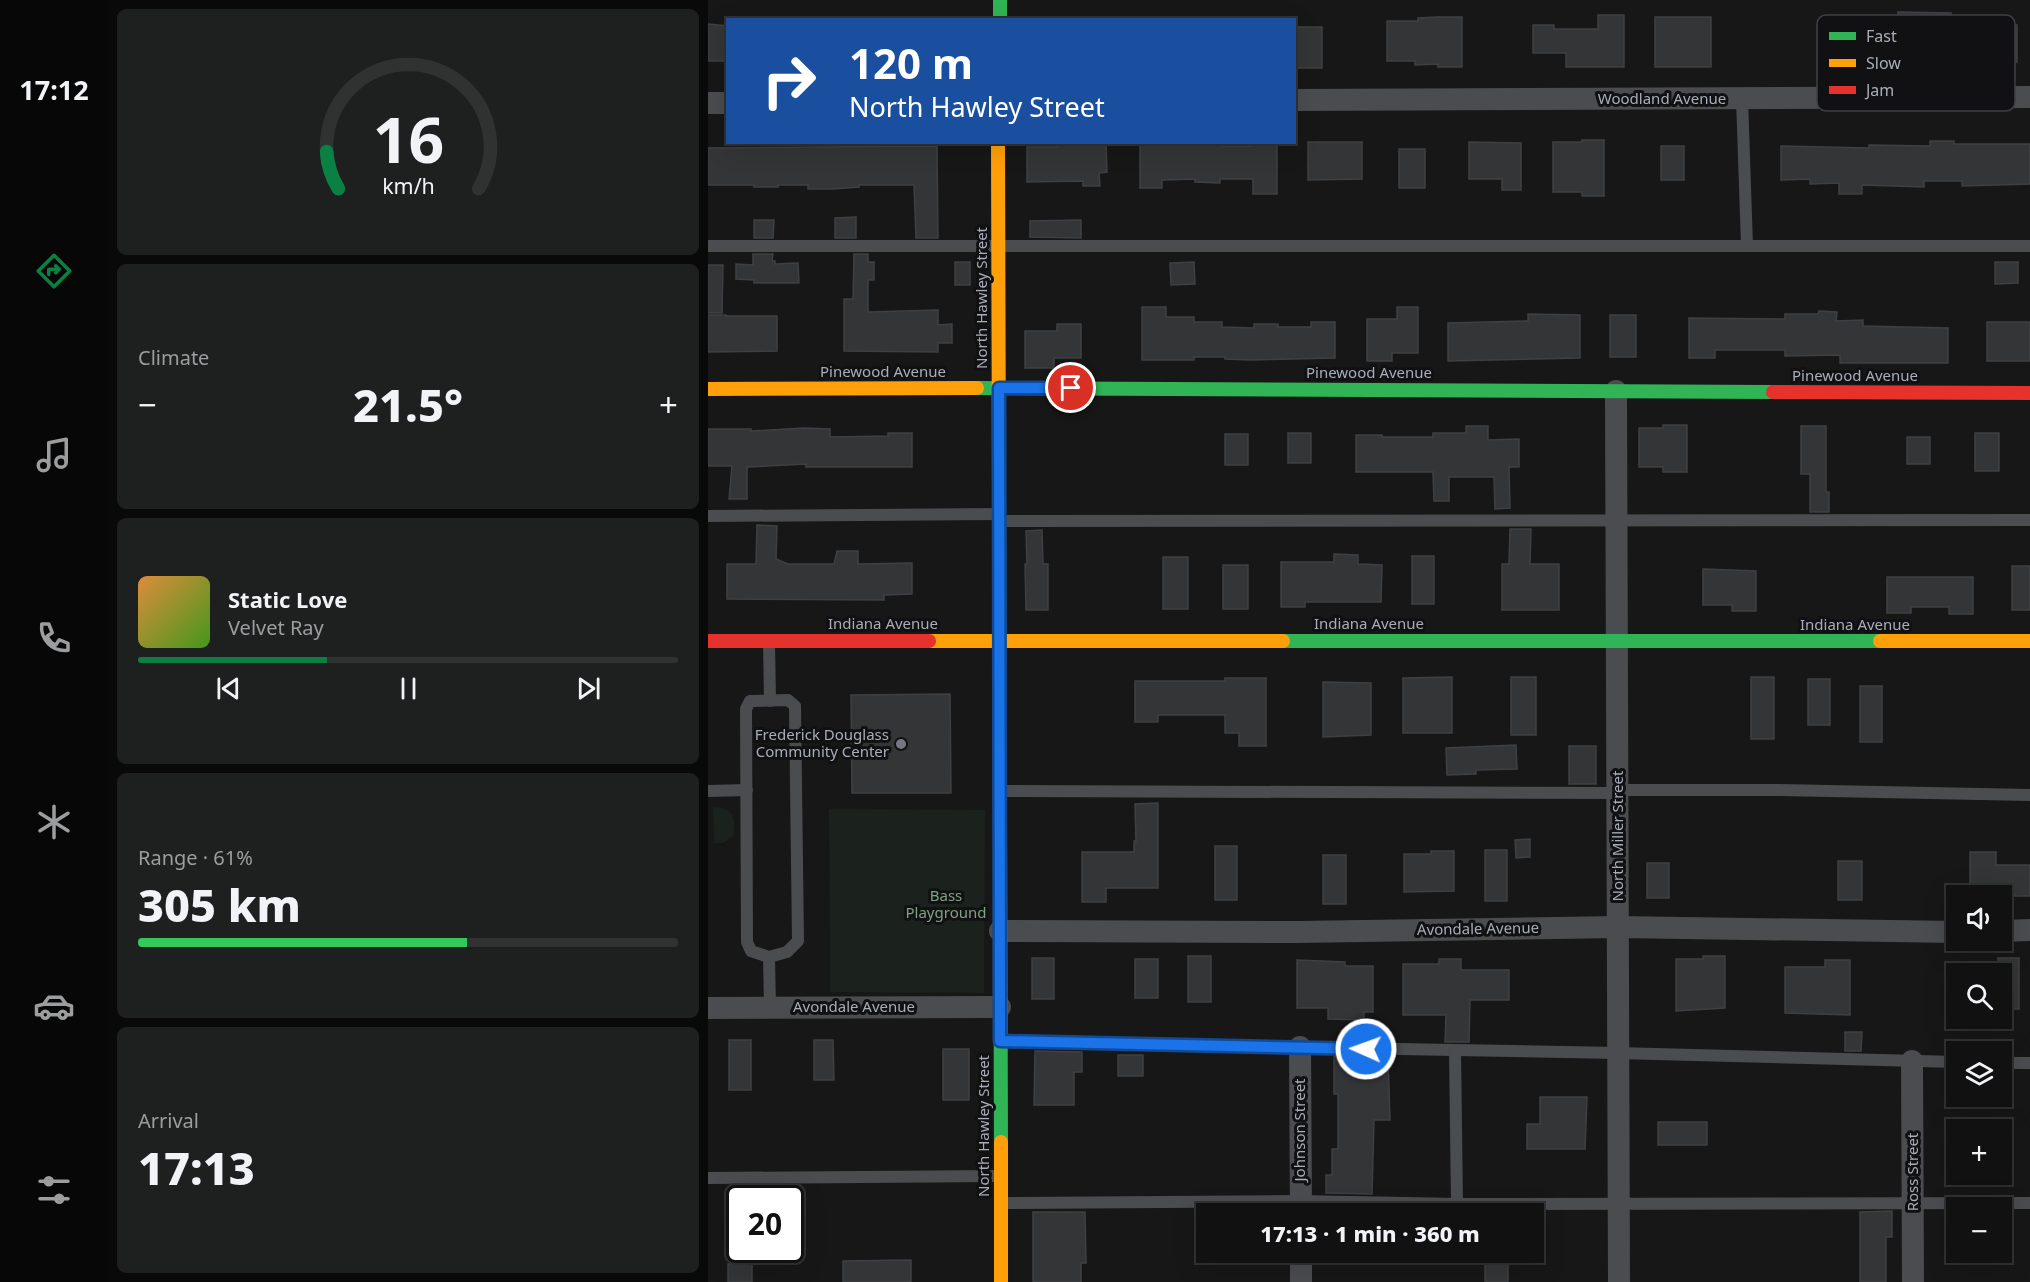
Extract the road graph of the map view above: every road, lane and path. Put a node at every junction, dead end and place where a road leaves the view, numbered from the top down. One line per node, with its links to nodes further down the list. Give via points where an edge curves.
1 (1000, 0): 2 (street)
2 (1000, 18)
3 (2015, 97): 4 (street, Woodland Avenue)
4 (2030, 97)
5 (1742, 98): 6 (street, Woodland Avenue); 7 (street, Woodland Avenue); 13 (lane)
6 (1817, 98)
7 (1296, 100)
8 (708, 103): 9 (street)
9 (726, 103)
10 (998, 144): 11 (street, North Hawley Street)
11 (998, 245): 12 (lane); 13 (lane); 16 (street, North Hawley Street)
12 (708, 246)
13 (1747, 246): 14 (lane)
14 (2030, 246)
15 (708, 388): 16 (street, Pinewood Avenue)
16 (999, 388): 17 (street, Pinewood Avenue); 20 (street, North Hawley Street)
17 (1616, 391): 18 (street, Pinewood Avenue); 21 (street, North Miller Street)
18 (2030, 393)
19 (708, 516): 20 (lane)
20 (999, 517): 21 (lane); 23 (street, North Hawley Street)
21 (1617, 519): 22 (lane); 26 (street, North Miller Street)
22 (2030, 520)
23 (1000, 640): 25 (street, Indiana Avenue); 26 (street, Indiana Avenue); 31 (street, North Hawley Street)
24 (708, 641): 25 (street, Indiana Avenue)
25 (769, 641): 28 (lane)
26 (1617, 641): 27 (street, Indiana Avenue); 32 (street, North Miller Street)
27 (2030, 641)
28 (770, 701): 30 (lane, via 750,701 746,709); 39 (lane, via 788,700 795,706 798,942 787,952)
29 (708, 790): 30 (lane)
30 (747, 790): 39 (lane, via 747,942 751,951)
31 (1000, 791): 32 (lane); 36 (street, North Hawley Street)
32 (1618, 791): 33 (lane); 34 (street, North Miller Street)
33 (2030, 795)
34 (1618, 927): 36 (street, Avondale Avenue); 38 (street, Avondale Avenue); 46 (street, North Miller Street)
35 (2030, 930): 37 (street)
36 (1000, 931): 40 (street, North Hawley Street)
37 (2012, 931)
38 (1946, 932)
39 (769, 957): 42 (lane)
40 (1000, 1007): 42 (street, Avondale Avenue); 43 (street, North Hawley Street)
41 (708, 1008): 42 (street, Avondale Avenue)
42 (770, 1008)
43 (1000, 1041): 44 (lane); 51 (street, North Hawley Street)
44 (1300, 1047): 45 (lane); 55 (street, Johnson Street)
45 (1455, 1051): 46 (lane); 56 (lane)
46 (1617, 1053): 47 (lane); 59 (street, North Miller Street)
47 (1912, 1061): 48 (lane); 53 (street, Ross Street)
48 (1946, 1062)
49 (2012, 1063): 50 (lane)
50 (2030, 1064)
51 (1001, 1176): 52 (lane); 54 (street, North Hawley Street)
52 (708, 1178)
53 (1913, 1202): 57 (lane); 59 (lane); 65 (street, Ross Street)
54 (1001, 1203): 60 (lane); 62 (street, North Hawley Street)
55 (1300, 1203)
56 (1457, 1203)
57 (2030, 1203)
58 (1544, 1204): 59 (lane)
59 (1619, 1204): 64 (street, North Miller Street)
60 (1196, 1206)
61 (1301, 1263): 63 (street)
62 (1001, 1282)
63 (1301, 1282)
64 (1618, 1282)
65 (1913, 1282)

